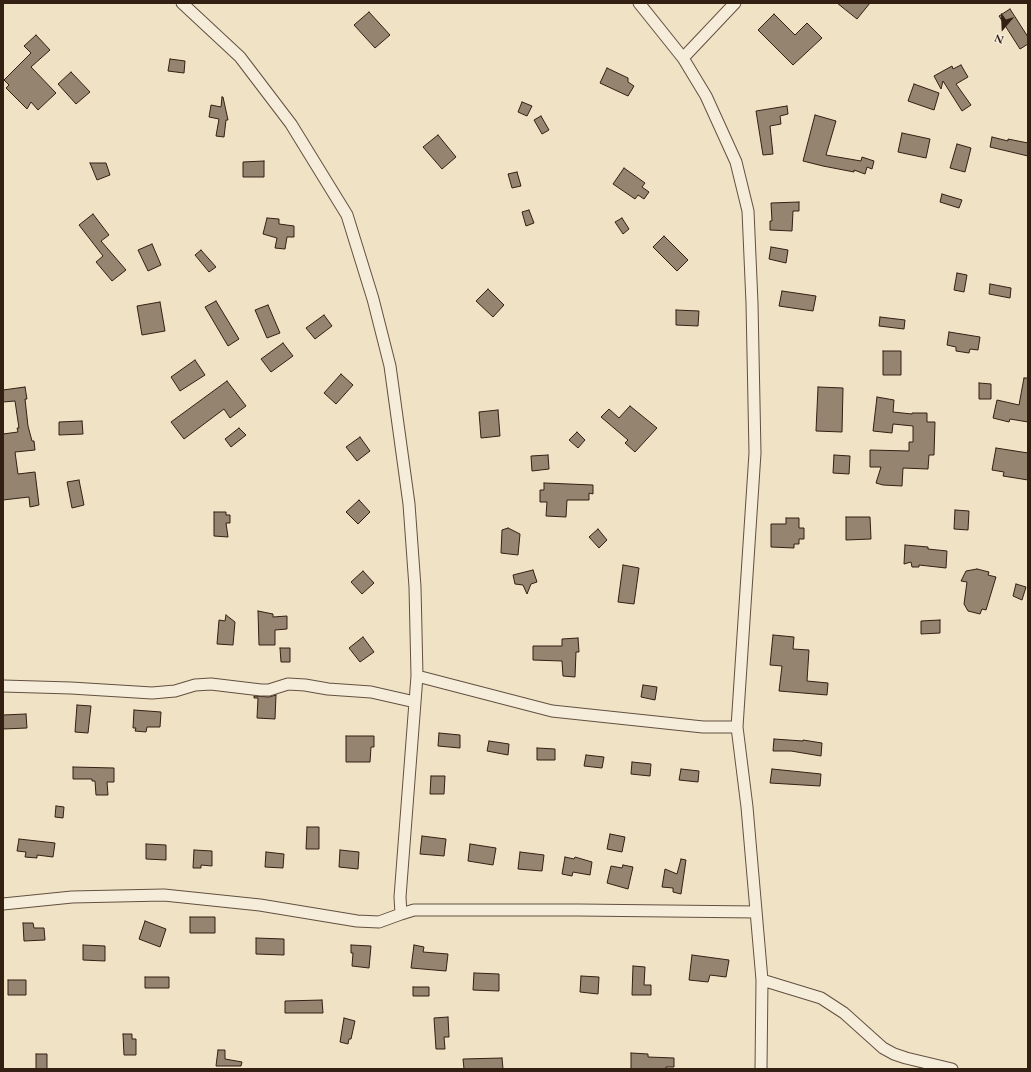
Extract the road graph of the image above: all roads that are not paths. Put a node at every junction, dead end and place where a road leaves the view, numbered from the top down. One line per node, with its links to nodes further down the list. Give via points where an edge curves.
1 (182, 3): 5 (street, via 240,57 291,124 347,215 390,366 409,504 415,587)
2 (639, 3): 4 (street)
3 (735, 3): 4 (street)
4 (682, 58): 8 (street, via 706,96 733,156 748,211 755,453)
5 (417, 676): 7 (street); 8 (street, via 552,711 703,727)
6 (3, 686): 7 (street, via 152,694 195,685 211,684 269,690 288,684 371,692)
7 (415, 702): 11 (street, via 400,897)
8 (737, 727): 10 (street)
9 (3, 904): 11 (street, via 72,897 164,895 260,905 357,921 379,922)
10 (756, 912): 11 (street, via 414,910); 12 (street)
11 (401, 914)
12 (762, 980): 13 (street); 14 (street, via 821,998 844,1013 883,1048 894,1054)
13 (761, 1069)
14 (952, 1069)

